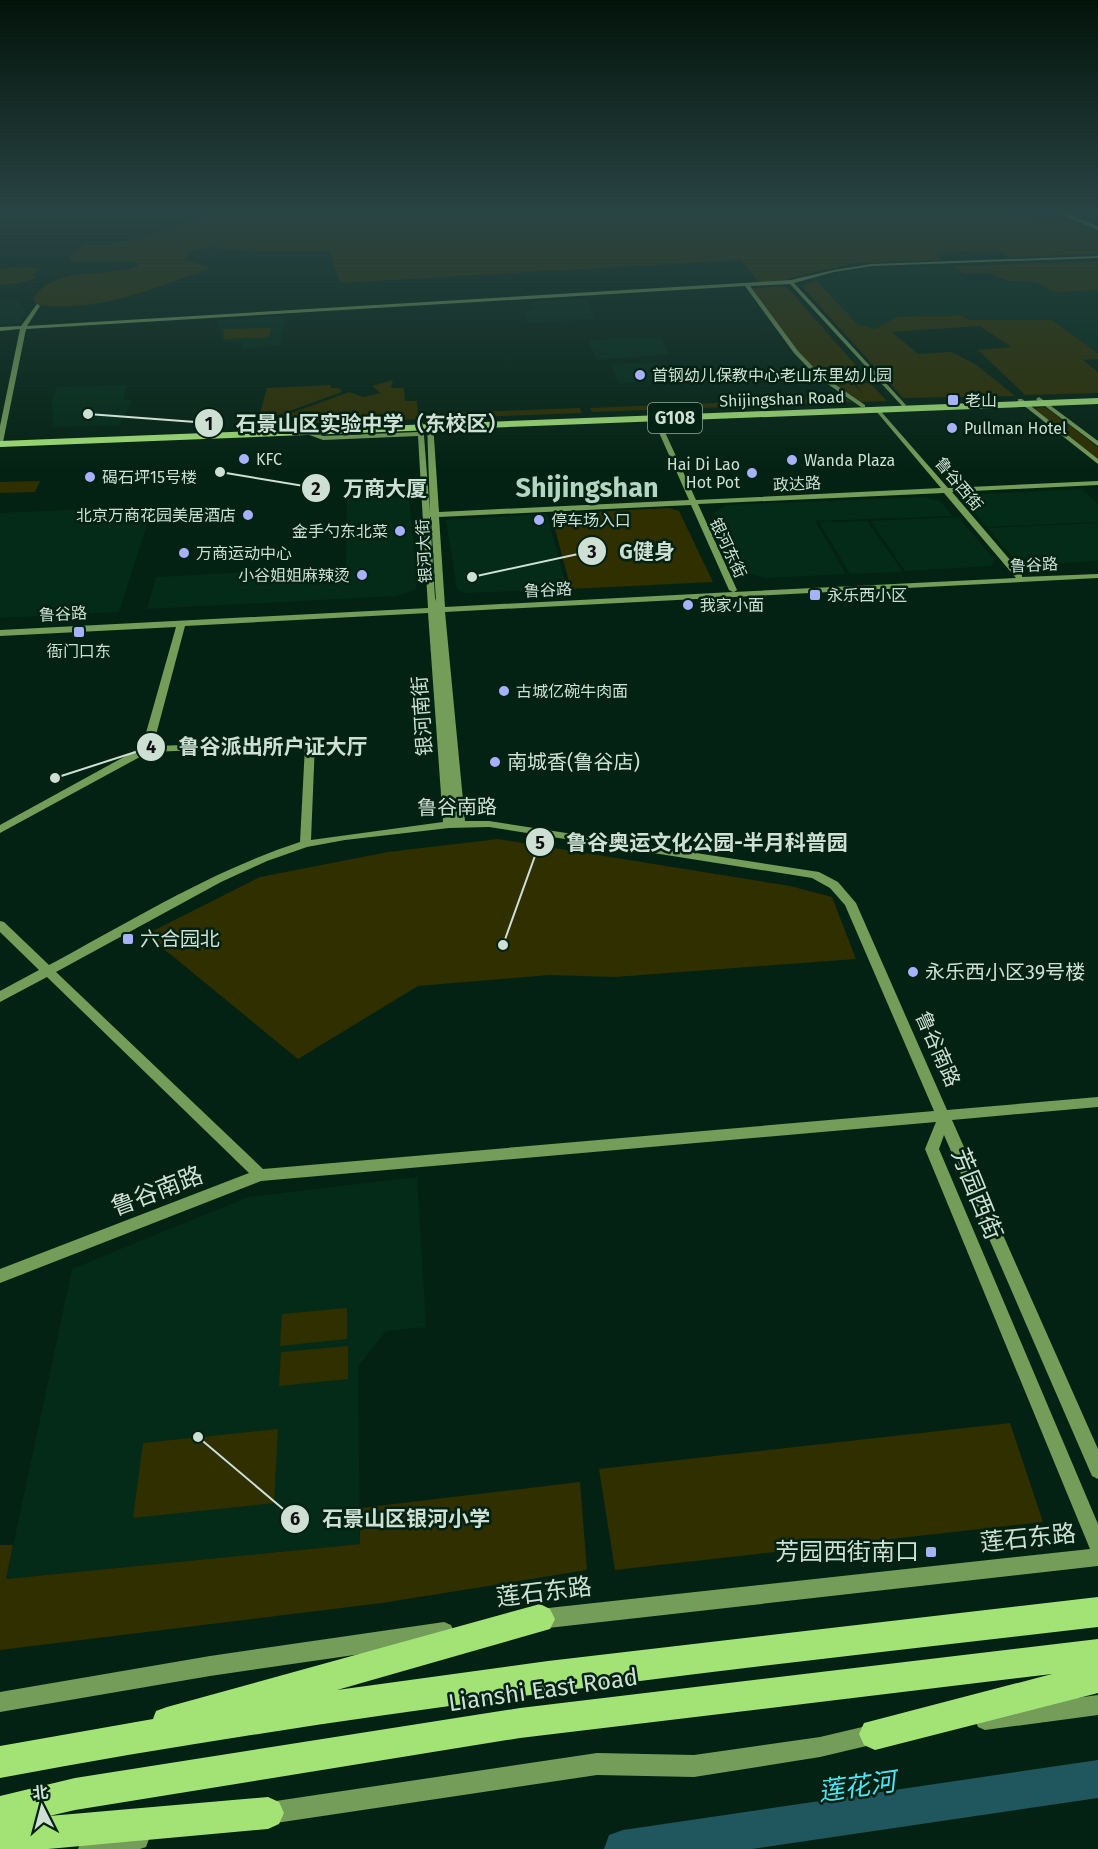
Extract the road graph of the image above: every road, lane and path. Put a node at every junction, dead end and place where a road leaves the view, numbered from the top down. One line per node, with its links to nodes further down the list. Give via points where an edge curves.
1 (506, 299): 5 (street)
2 (757, 299): 11 (street, via 818,375)
3 (807, 299): 10 (street)
4 (37, 306): 5 (street)
5 (23, 328): 6 (street); 15 (street)
6 (0, 329)
7 (1098, 399): 8 (highway, Shijingshan Road / G108)
8 (1041, 401): 9 (highway, Shijingshan Road / G108); 16 (street)
9 (1022, 402): 10 (highway, Shijingshan Road / G108); 12 (highway, Shijingshan Road / G108); 17 (street)
10 (903, 405): 11 (highway, Shijingshan Road / G108)
11 (863, 406): 14 (highway, Shijingshan Road / G108)
12 (878, 410): 13 (highway, Shijingshan Road / G108); 19 (street, 鲁谷西街)
13 (656, 419): 14 (highway, Shijingshan Road / G108); 20 (street, 银河东街)
14 (425, 427): 15 (highway, Shijingshan Road / G108); 15 (highway, Shijingshan Road / G108); 21 (street, 银河大街); 22 (street, 银河大街)
15 (0, 441)
16 (1098, 444)
17 (1098, 462)
18 (1098, 483): 19 (street, 政达路)
19 (946, 490): 20 (street, 政达路); 24 (street, 鲁谷西街)
20 (692, 502): 21 (street, 政达路); 25 (street, 银河东街)
21 (435, 514): 22 (street, 政达路); 26 (street, 银河大街)
22 (426, 515): 26 (street, 银河大街)
23 (1098, 574): 24 (street, 鲁谷路); 26 (street, 鲁谷路)
24 (1019, 576): 25 (street, 鲁谷路)
25 (733, 590): 26 (street, 鲁谷路)
26 (436, 608): 27 (street, 鲁谷路); 28 (street, 鲁谷路); 31 (street, 银河南街)
27 (181, 624): 29 (street, 鲁谷路); 30 (street)
28 (0, 628)
29 (0, 633)
30 (147, 749): 32 (street); 33 (street, via 310,743)
31 (455, 824): 33 (street, 鲁谷南路); 38 (street, 鲁谷南路, via 489,824 786,868 815,875 834,885 850,903)
32 (0, 830)
33 (305, 844): 35 (street, 鲁谷南路, via 241,867)
34 (0, 925): 35 (street)
35 (46, 972): 36 (street, 鲁谷南路); 39 (street)
36 (0, 997)
37 (1098, 1102): 38 (street, 鲁谷南路)
38 (945, 1116): 39 (street, 鲁谷南路); 41 (street, 芳园西街, via 955,1147); 42 (street, 芳园西街, via 932,1149)
39 (260, 1175): 40 (street, 鲁谷南路)
40 (0, 1276)
41 (1098, 1470)
42 (1098, 1546)
43 (1098, 1557): 45 (street, 莲石东路)
44 (1098, 1612): 51 (highway, Lianshi East Road, via 517,1680)
45 (540, 1619): 48 (street, 莲石东路, via 210,1666); 51 (highway)
46 (1098, 1654): 53 (highway, Lianshi East Road, via 520,1723 75,1794)
47 (1098, 1678): 50 (highway)
48 (0, 1702)
49 (1098, 1705): 50 (street)
50 (876, 1734): 54 (street, via 820,1747 694,1766 597,1764)
51 (78, 1747): 52 (highway, Lianshi East Road)
52 (0, 1762)
53 (0, 1812)
54 (268, 1813): 55 (highway); 56 (street)
55 (0, 1837)
56 (89, 1849)

